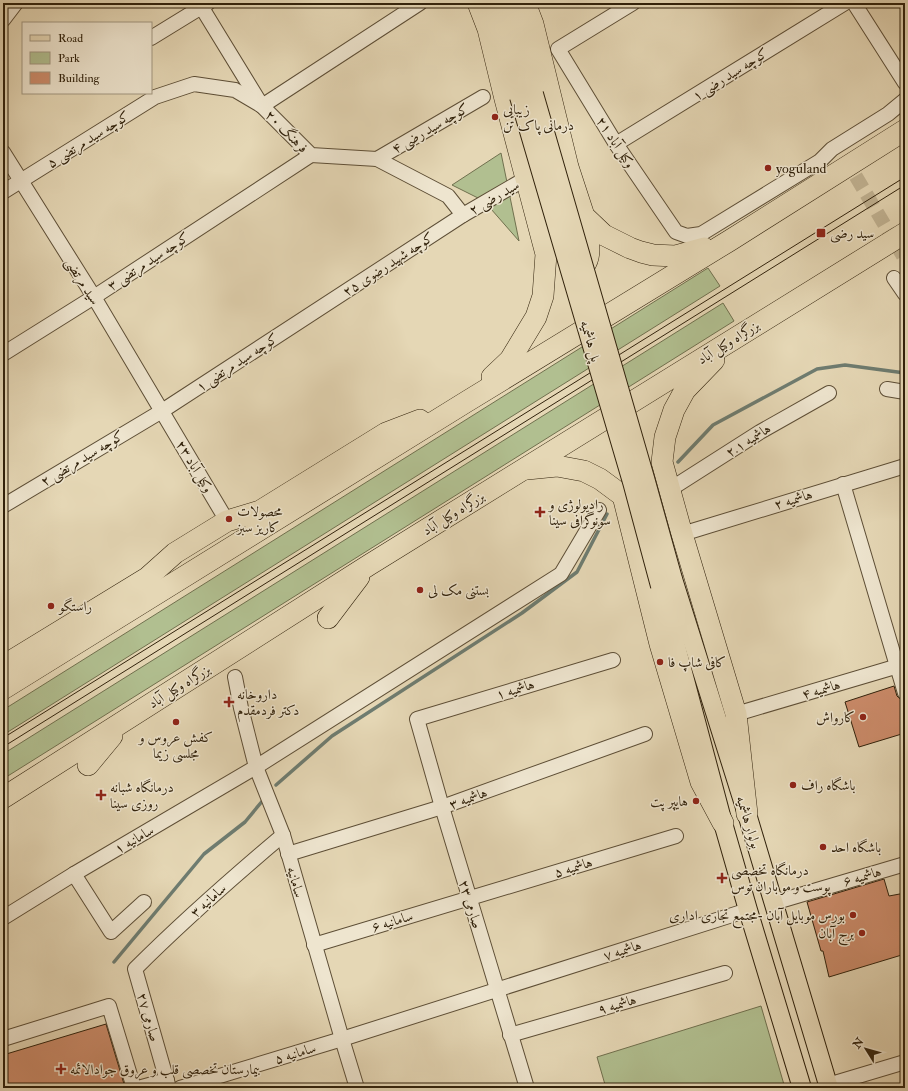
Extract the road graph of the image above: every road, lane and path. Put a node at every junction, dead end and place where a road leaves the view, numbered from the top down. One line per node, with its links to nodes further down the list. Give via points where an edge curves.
1 (16, 3): 11 (street)
2 (420, 3): 17 (street)
3 (478, 3): 23 (highway, via 488,29)
4 (492, 3): 14 (main road)
5 (508, 3): 14 (main road, via 517,25)
6 (526, 3): 27 (highway, via 568,167)
7 (633, 3): 19 (street, ۲۱ وکیل آباد, via 558,50)
8 (845, 3): 19 (street, کوچه سید رضی ۱)
9 (854, 3): 13 (street)
10 (203, 4): 12 (street); 17 (street, فرهنگ ۲۰)
11 (3, 20)
12 (152, 37)
13 (905, 83)
14 (526, 95): 53 (main road, پل هاشمیه, bridge, via 645,478)
15 (483, 97): 22 (street, کوچه سید رضی ۴)
16 (905, 100): 19 (street, ۲۱ وکیل آباد, via 888,114 832,149 820,161 701,234 687,236 676,232)
17 (262, 106): 21 (street, فرهنگ ۲۰); 24 (street, کوچه سید مرتضی ۵, via 235,90 194,84 155,97)
18 (905, 130): 29 (highway)
19 (616, 144)
20 (3, 152): 24 (street, سید مرتضی)
21 (311, 155): 22 (street, فرهنگ ۲۰); 33 (street, کوچه سید مرتضی ۳)
22 (377, 159): 26 (street, فرهنگ ۲۰, via 448,196)
23 (525, 179): 26 (street, سید رضی ۲); 30 (highway)
24 (21, 181): 25 (street, کوچه سید مرتضی ۵); 33 (street, سید مرتضی)
25 (3, 192)
26 (463, 214): 34 (street, کوچه شهید رضوی ۲۵)
27 (584, 216): 29 (highway, via 604,235 630,248 653,255 675,256); 30 (highway, via 589,257 583,267 575,271 563,271 555,266)
28 (905, 232): 35 (highway, بزرگراه وکیل آباد)
29 (729, 241): 40 (highway)
30 (546, 254): 40 (highway, via 543,296 536,317 510,360)
31 (894, 278): 32 (street)
32 (905, 294)
33 (94, 297): 36 (street, کوچه سید مرتضی ۳); 41 (street, سید مرتضی)
34 (313, 312): 41 (street, کوچه سید مرتضی ۱)
35 (736, 337): 42 (highway, via 685,390 674,410 665,437); 44 (highway, بزرگراه وکیل آباد)
36 (3, 354)
37 (888, 388): 38 (street)
38 (905, 392)
39 (829, 393): 46 (street, هاشمیه ۲.۱, via 760,432)
40 (466, 402): 50 (highway, via 386,433 260,511); 59 (highway)
41 (162, 411): 48 (street, کوچه سید مرتضی ۲); 50 (street, ۲۳ وکیل آباد)
42 (662, 462): 46 (highway); 47 (highway, via 643,459 627,468 622,477)
43 (905, 466): 45 (street, هاشمیه ۲)
44 (524, 469): 47 (highway, via 557,466 584,471); 52 (highway, بزرگراه وکیل آباد)
45 (843, 484): 51 (street, هاشمیه ۲); 56 (street)
46 (669, 490): 51 (highway)
47 (623, 496): 70 (highway, via 660,644 701,782)
48 (3, 506)
49 (599, 510): 66 (street, سامانیه ۱, via 561,574)
50 (228, 520): 57 (highway, via 175,553 147,578)
51 (682, 534): 61 (highway)
52 (369, 565): 54 (highway); 63 (highway, بزرگراه وکیل آباد)
53 (666, 582): 69 (main road, بولوار هاشمیه); 70 (main road, بولوار هاشمیه)
54 (328, 618)
55 (613, 660): 62 (street, هاشمیه ۱)
56 (901, 665): 60 (street); 61 (street, هاشمیه ۴)
57 (3, 666)
58 (235, 677): 66 (street, سامانیه)
59 (3, 689)
60 (905, 694)
61 (736, 714): 69 (highway)
62 (417, 719): 68 (street, صارمی ۲۳)
63 (126, 720): 65 (highway); 67 (highway, بزرگراه وکیل آباد)
64 (645, 734): 68 (street, هاشمیه ۳)
65 (88, 765)
66 (256, 767): 71 (street, سامانیه); 75 (street, سامانیه ۱)
67 (3, 798)
68 (442, 807): 73 (street, هاشمیه ۳); 76 (street, صارمی ۲۳)
69 (747, 814): 78 (main road, بولوار هاشمیه)
70 (723, 824): 79 (main road, بولوار هاشمیه)
71 (283, 835): 73 (street, سامانیه); 82 (street, سامانیه ۳, via 223,886)
72 (676, 836): 76 (street, هاشمیه ۵)
73 (288, 854): 81 (street, سامانیه)
74 (905, 864): 78 (street, هاشمیه ۶)
75 (74, 874): 77 (street, via 111,932); 80 (street, سامانیه ۱)
76 (470, 898): 81 (street, سامانیه ۶); 84 (street, صارمی ۲۳)
77 (144, 902)
78 (773, 903): 90 (main road, بولوار هاشمیه)
79 (748, 910): 84 (street, هاشمیه ۷); 96 (main road, بولوار هاشمیه)
80 (3, 918)
81 (314, 944): 87 (street, سامانیه)
82 (135, 969): 89 (street, صارمی ۲۷)
83 (725, 973): 85 (street, هاشمیه ۹)
84 (497, 989): 85 (street, صارمی ۲۳); 87 (street, هاشمیه ۷)
85 (510, 1035): 95 (street, صارمی ۲۳)
86 (3, 1039): 91 (street, via 109,1006)
87 (342, 1039): 93 (street, سامانیه ۵); 94 (street, سامانیه)
88 (905, 1062): 90 (street)
89 (168, 1084): 92 (street)
90 (828, 1087)
91 (134, 1088)
92 (138, 1088)
93 (180, 1088)
94 (357, 1088)
95 (527, 1088)
96 (802, 1088)

